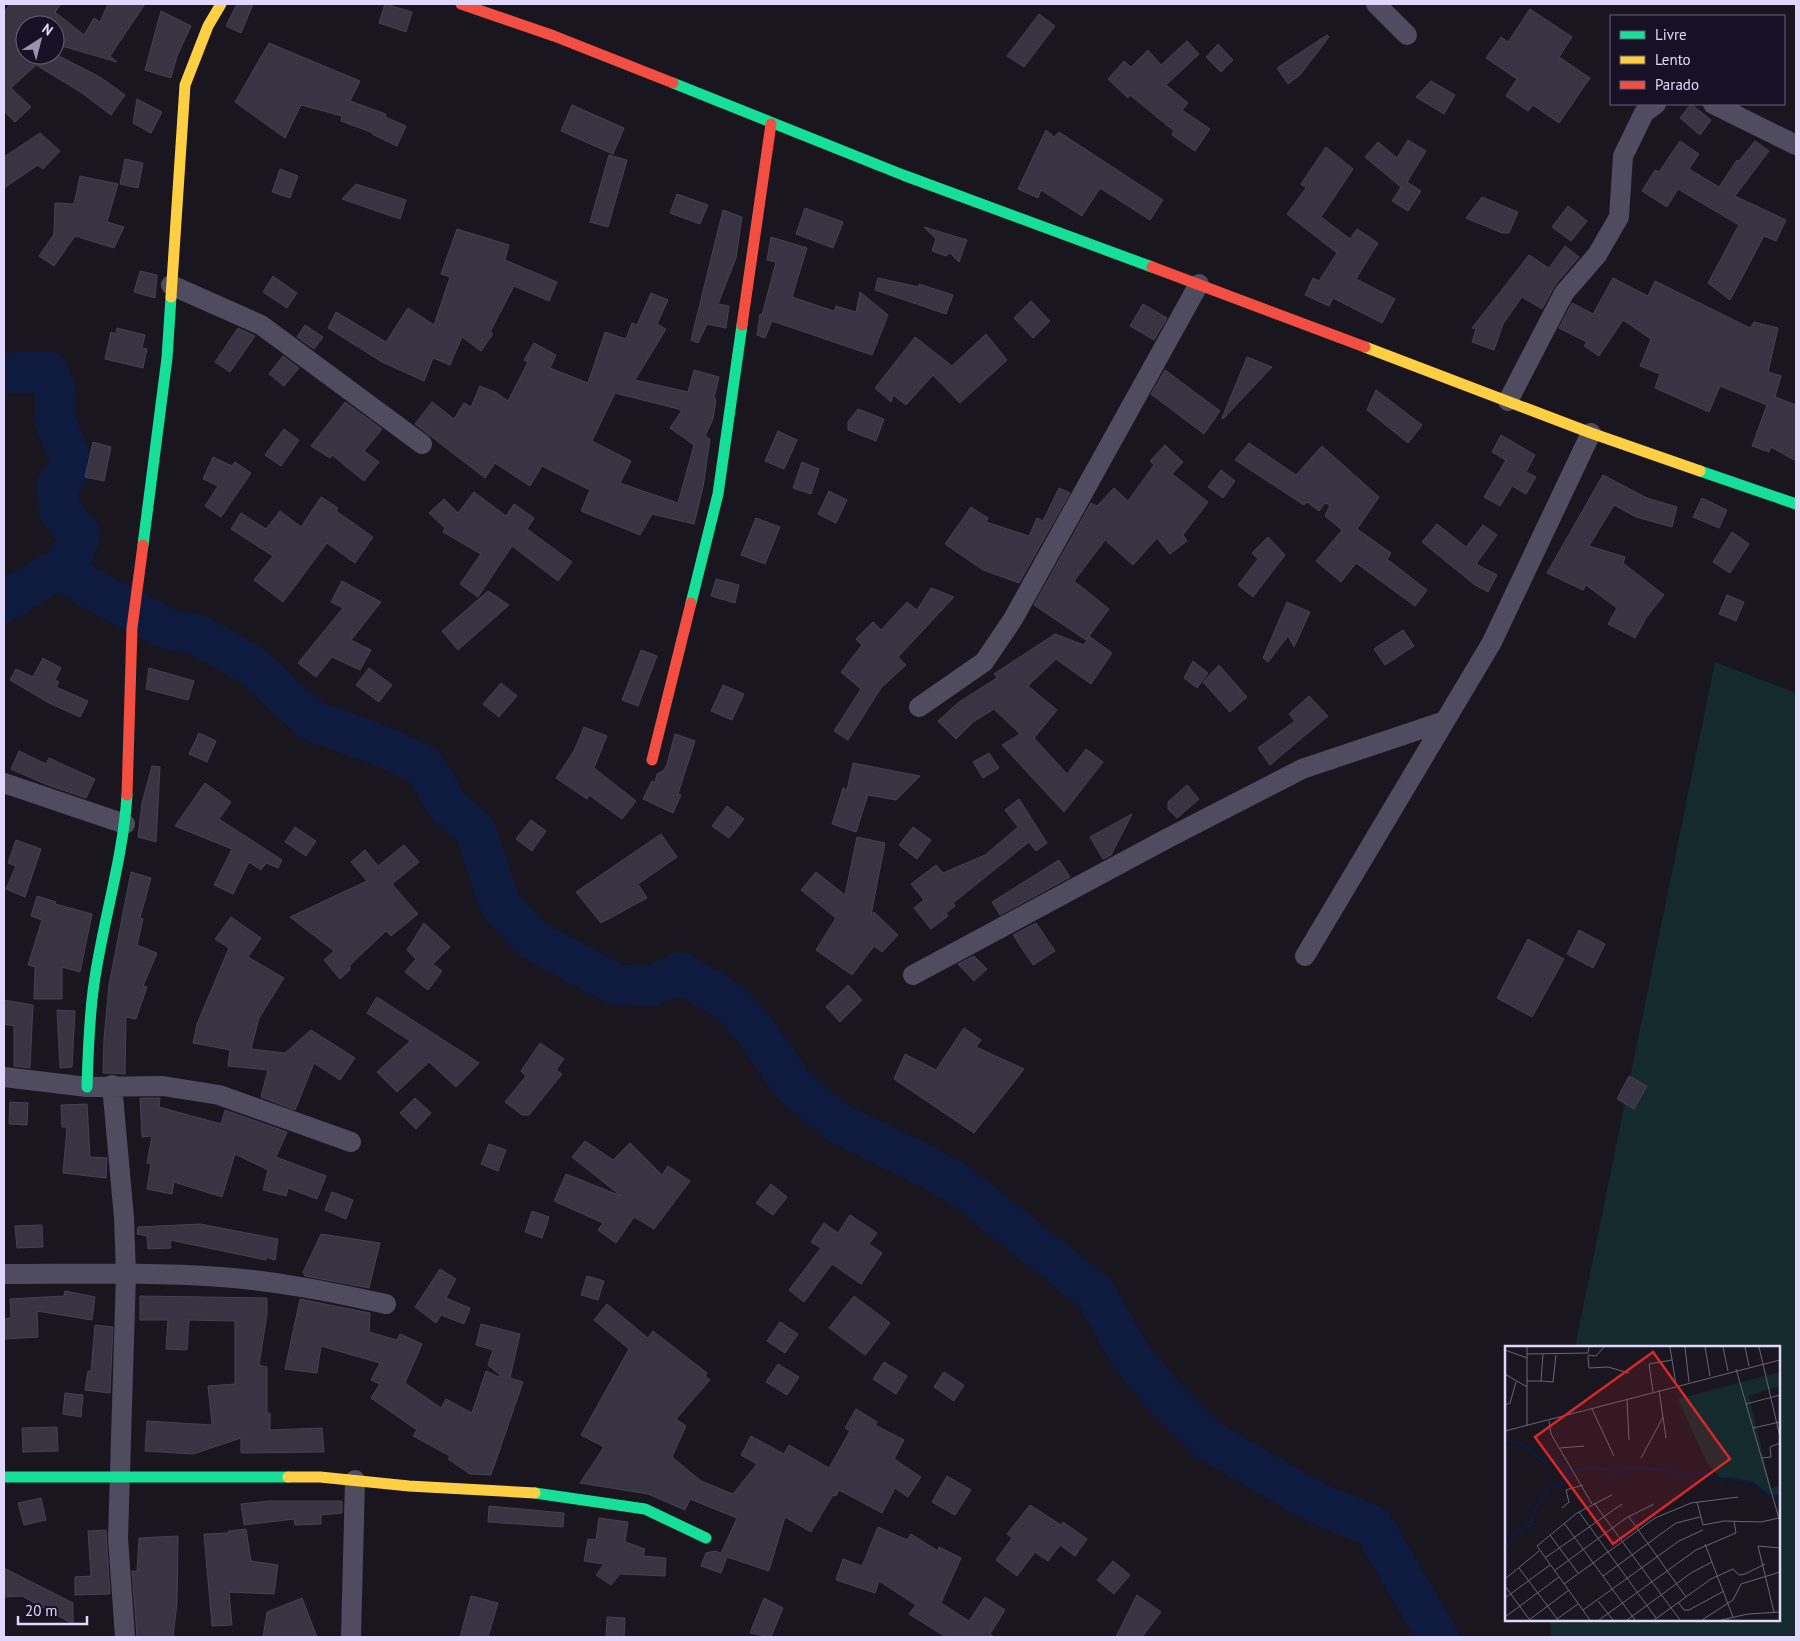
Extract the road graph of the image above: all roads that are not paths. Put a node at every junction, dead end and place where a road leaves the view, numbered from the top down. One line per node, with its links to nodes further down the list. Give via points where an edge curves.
1 (220, 4): 10 (street, via 185,85)
2 (461, 4): 7 (street, via 554,36)
3 (1376, 4): 4 (street)
4 (1407, 35)
5 (1655, 105): 11 (street, via 1644,113 1623,156 1618,217 1597,255 1564,293)
6 (1715, 105): 8 (street)
7 (771, 124): 9 (street); 17 (street, via 718,494)
8 (1796, 145)
9 (1199, 284): 11 (street); 15 (street, via 1013,619 984,662)
10 (171, 285): 13 (street, via 261,325); 19 (street, via 167,358 132,628)
11 (1508, 401): 12 (street)
12 (1591, 433): 14 (street); 16 (street, via 1492,642)
13 (422, 444)
14 (1795, 500)
15 (919, 707)
16 (1445, 721): 20 (street); 21 (street, via 1302,769)
17 (652, 760)
18 (4, 783): 19 (street)
19 (125, 824): 24 (street, via 94,983)
20 (1305, 956)
21 (913, 975)
22 (4, 1077): 24 (street)
23 (112, 1085): 24 (street); 25 (street, via 162,1086 219,1095); 27 (street)
24 (87, 1086)
25 (351, 1142)
26 (4, 1274): 27 (street)
27 (126, 1274): 28 (street, via 259,1281); 29 (street)
28 (386, 1304)
29 (121, 1476): 30 (street); 31 (street); 33 (street, via 118,1538)
30 (4, 1478)
31 (355, 1480): 32 (street, via 534,1494 645,1509); 34 (street)
32 (706, 1538)
33 (126, 1637)
34 (351, 1637)

